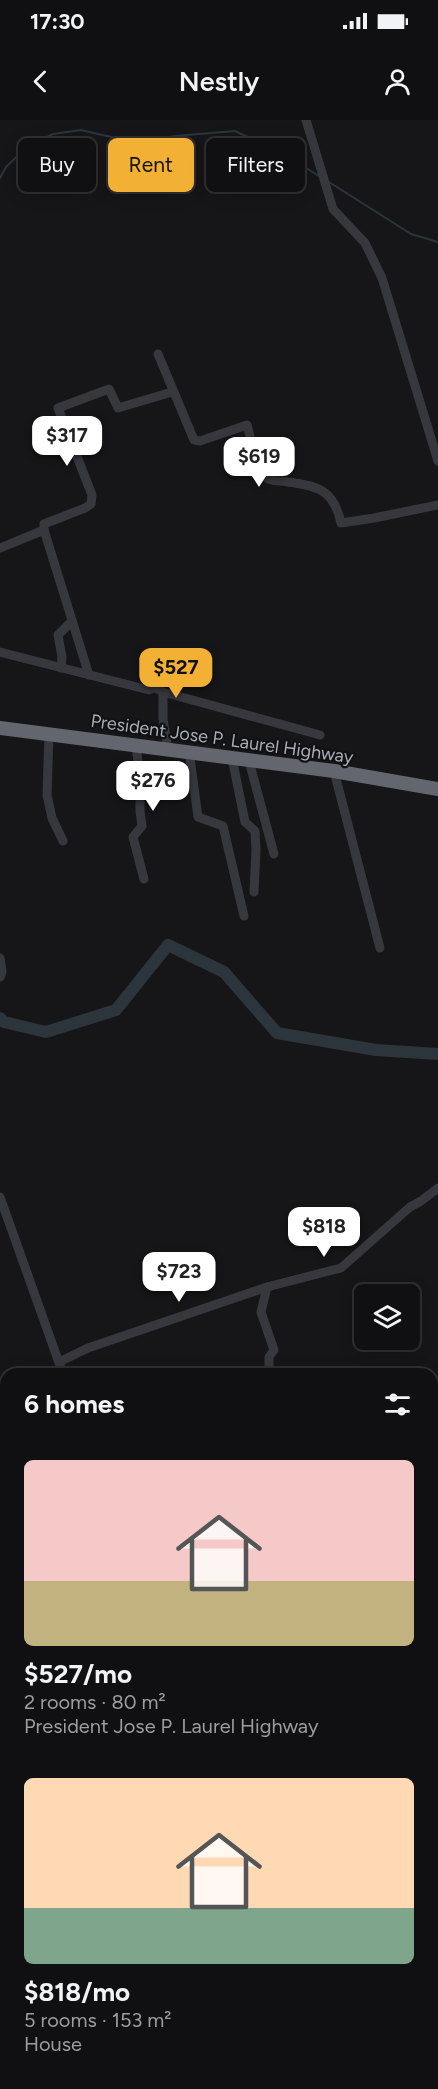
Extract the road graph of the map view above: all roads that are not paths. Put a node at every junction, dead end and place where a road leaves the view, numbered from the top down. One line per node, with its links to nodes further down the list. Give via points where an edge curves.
1 (306, 120): 4 (street, via 330,201 338,216 370,251 382,278)
2 (158, 354): 3 (street)
3 (172, 392): 5 (street, via 194,440 247,425 261,473 273,482 309,486 328,494 337,506 341,523); 6 (street, via 118,408 109,389 58,408 92,495 91,504 44,524)
4 (438, 462)
5 (438, 505)
6 (44, 530): 7 (street); 8 (street)
7 (0, 548)
8 (72, 621): 10 (street, via 58,634); 11 (street)
9 (0, 652): 10 (street)
10 (61, 669): 11 (street)
11 (89, 675): 12 (street)
12 (163, 692): 15 (street); 17 (street)
13 (0, 728): 14 (highway, President Jose P. Laurel Highway)
14 (50, 734): 16 (highway, President Jose P. Laurel Highway); 23 (street, via 47,795)
15 (320, 735)
16 (136, 745): 17 (highway, President Jose P. Laurel Highway); 25 (street, via 142,826 133,837)
17 (168, 749): 18 (highway, President Jose P. Laurel Highway)
18 (189, 752): 19 (highway, President Jose P. Laurel Highway); 27 (street, via 198,817 223,826)
19 (232, 758): 20 (highway, President Jose P. Laurel Highway); 26 (street, via 245,822 255,831)
20 (249, 761): 21 (highway, President Jose P. Laurel Highway); 24 (street)
21 (334, 771): 22 (highway, President Jose P. Laurel Highway); 28 (street)
22 (438, 789)
23 (63, 841)
24 (274, 854)
25 (144, 879)
26 (254, 892)
27 (244, 916)
28 (380, 948)
29 (0, 958): 30 (street)
30 (0, 977)
31 (438, 1188): 34 (street, via 410,1207 341,1268)
32 (0, 1197): 33 (street)
33 (3, 1215): 35 (street)
34 (267, 1287): 35 (street, via 88,1348); 37 (street, via 261,1312 274,1350)
35 (58, 1362): 36 (street)
36 (60, 1368)
37 (269, 1368)

